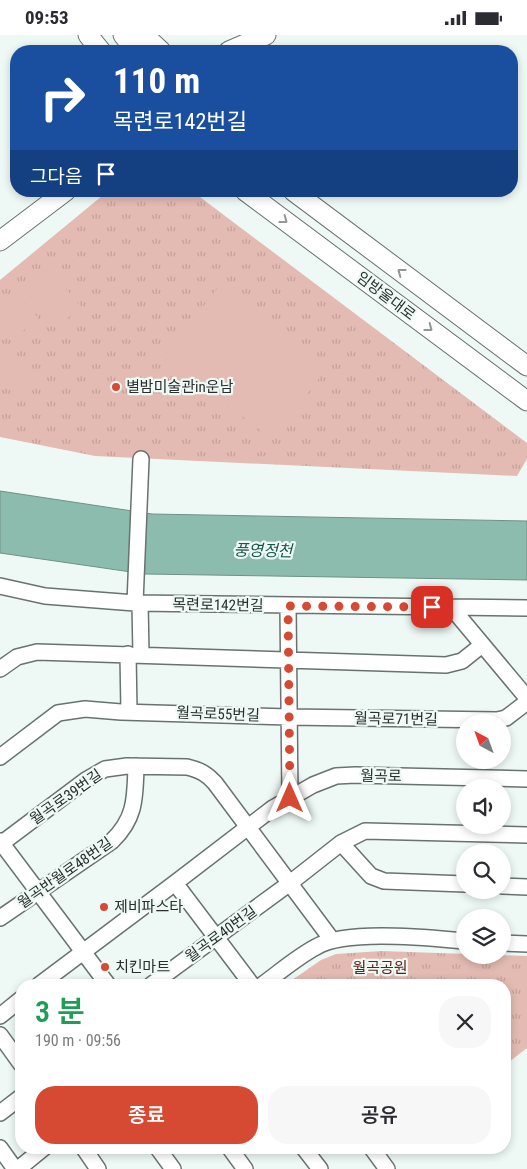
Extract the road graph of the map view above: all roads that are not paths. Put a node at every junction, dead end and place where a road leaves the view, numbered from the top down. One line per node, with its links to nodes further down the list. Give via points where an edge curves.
1 (88, 35): 6 (main road)
2 (123, 35): 7 (main road)
3 (144, 35): 8 (main road)
4 (266, 35): 9 (main road)
5 (274, 35): 10 (main road)
6 (96, 45)
7 (131, 45)
8 (155, 45)
9 (243, 45)
10 (260, 45)
11 (58, 197): 14 (main road)
12 (253, 197): 16 (main road, 임방울대로, one-way to 16)
13 (301, 197): 15 (main road, 임방울대로, one-way to 13)
14 (0, 241)
15 (527, 366)
16 (527, 401)
17 (141, 465): 19 (street)
18 (0, 586): 19 (street, 목련로142번길, via 45,596)
19 (137, 600): 20 (street, 목련로142번길); 24 (street)
20 (288, 606): 21 (street, 목련로142번길); 25 (street)
21 (451, 607): 22 (street, 목련로142번길); 23 (street)
22 (527, 608)
23 (482, 645): 25 (street, via 462,661 446,665); 27 (street)
24 (140, 655): 25 (street); 26 (street, via 37,652 18,657); 29 (street)
25 (289, 660): 30 (street)
26 (0, 669)
27 (527, 698)
28 (527, 703): 30 (street, 월곡로71번길, via 496,721)
29 (129, 712): 30 (street, 월곡로55번길); 31 (street, 월곡로55번길, via 85,709 58,713)
30 (289, 717): 34 (street)
31 (0, 757)
32 (136, 766): 35 (street, via 187,767 202,771); 37 (street, 월곡로39번길, via 105,769 94,775); 44 (street, 월곡반월로48번길, via 135,803 120,834)
33 (527, 779): 34 (street, 월곡로, via 336,776)
34 (290, 798): 35 (street, 월곡로)
35 (249, 827): 39 (street, 월곡로); 40 (street)
36 (527, 835): 38 (street, 월곡로40번길, via 364,831)
37 (1, 842): 44 (street, 월곡로39번길)
38 (341, 843): 40 (street, 월곡로40번길); 41 (street, via 375,879)
39 (176, 883): 46 (street); 51 (street, 월곡로)
40 (290, 883): 46 (street, 월곡로40번길); 47 (street)
41 (456, 884)
42 (511, 886): 43 (street)
43 (527, 887)
44 (38, 892): 45 (street, 월곡반월로48번길); 51 (street, 월곡로39번길)
45 (0, 918)
46 (216, 937): 54 (street, 월곡로40번길); 55 (street)
47 (332, 940): 48 (street, via 376,937); 56 (street, via 316,946)
48 (456, 941)
49 (511, 943): 50 (street)
50 (527, 944)
51 (83, 952): 52 (street, 월곡로); 53 (street)
52 (47, 979)
53 (103, 979)
54 (159, 979)
55 (248, 979)
56 (270, 979)
57 (15, 1004): 58 (street)
58 (0, 1016)
59 (0, 1035): 60 (street)
60 (15, 1056)
61 (15, 1102): 62 (street)
62 (0, 1113)
63 (0, 1148): 71 (street)
64 (36, 1154): 71 (street)
65 (88, 1154): 72 (street)
66 (162, 1154): 73 (street)
67 (234, 1154): 74 (street)
68 (308, 1154): 75 (street)
69 (375, 1154): 70 (street)
70 (382, 1167)
71 (16, 1169)
72 (98, 1169)
73 (172, 1169)
74 (245, 1169)
75 (320, 1169)

